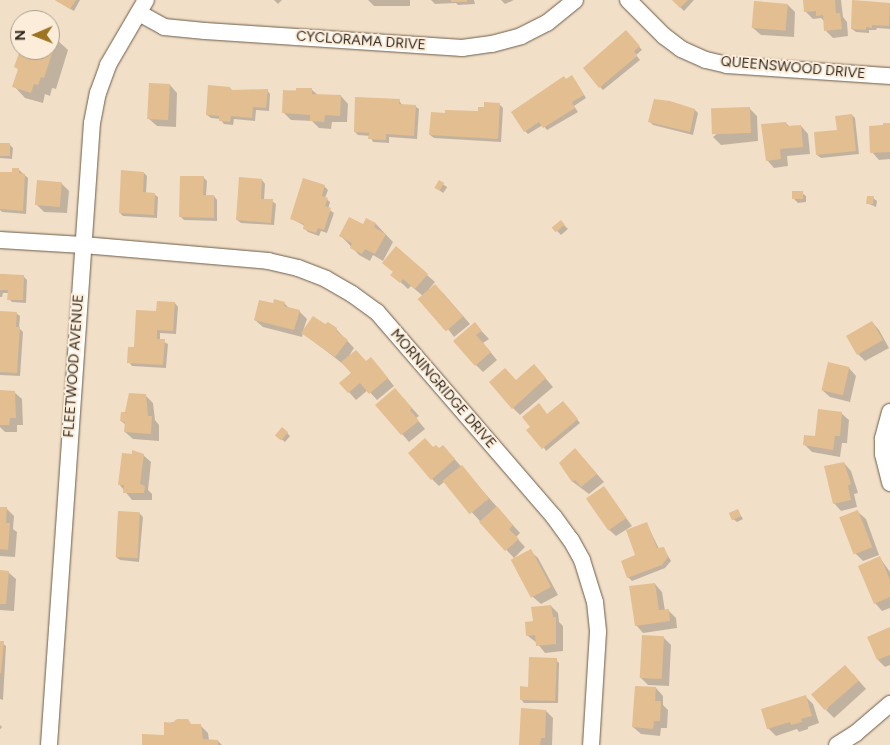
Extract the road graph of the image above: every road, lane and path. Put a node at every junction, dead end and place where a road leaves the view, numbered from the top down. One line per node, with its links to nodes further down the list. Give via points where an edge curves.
1 (575, 0): 3 (street, CYCLORAMA DRIVE, via 547,23 520,36 462,48 164,27)
2 (628, 0): 4 (street, QUEENSWOOD DRIVE, via 664,36 706,60 727,65)
3 (142, 7): 6 (street, FLEETWOOD AVENUE, via 108,65 98,93 92,123)
4 (890, 76)
5 (0, 240): 6 (street, MORNINGRIDGE DRIVE)
6 (83, 244): 10 (street, FLEETWOOD AVENUE); 11 (street, MORNINGRIDGE DRIVE, via 268,261 326,279 377,312 554,516 582,560 595,602 598,632)
7 (890, 412): 8 (street, via 883,440)
8 (890, 483)
9 (890, 704): 12 (street)
10 (49, 745)
11 (591, 745)
12 (837, 745)

